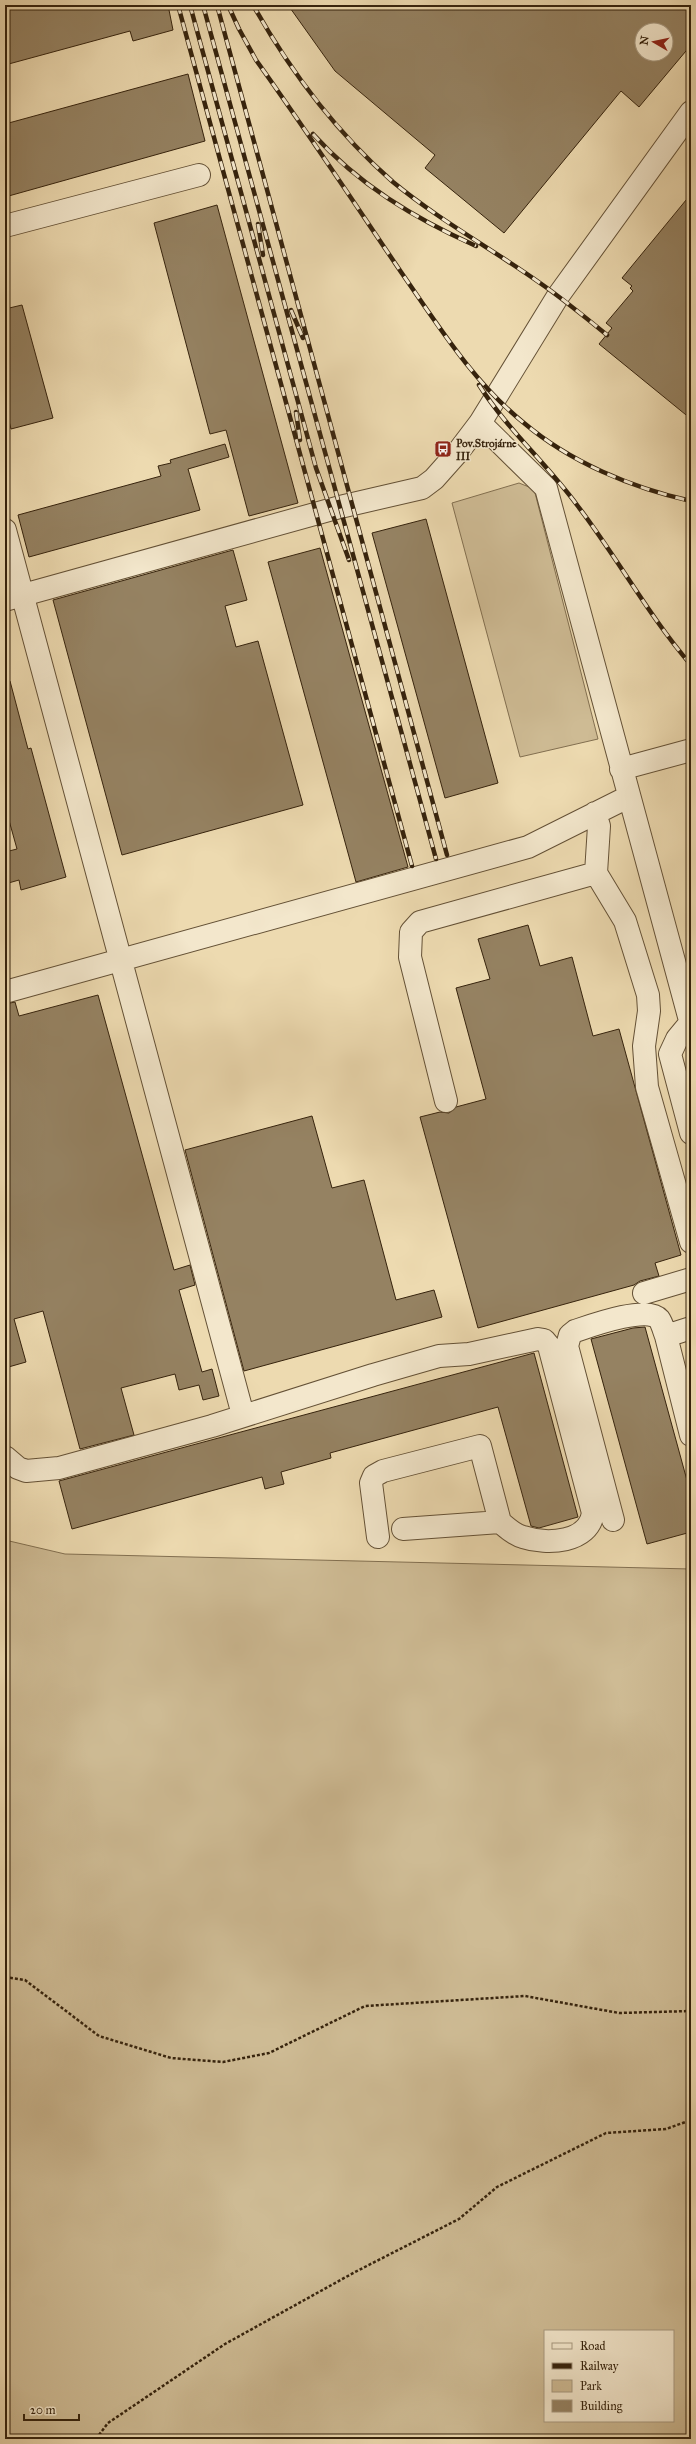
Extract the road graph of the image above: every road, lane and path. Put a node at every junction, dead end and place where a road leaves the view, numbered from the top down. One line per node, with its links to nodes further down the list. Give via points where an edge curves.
1 (691, 112): 4 (lane, via 558,296)
2 (199, 175): 3 (lane)
3 (5, 226)
4 (480, 423): 6 (lane, via 434,479 412,492 340,507); 8 (lane, via 546,488)
5 (5, 530): 6 (lane)
6 (14, 597): 12 (lane)
7 (691, 750): 8 (lane)
8 (621, 769): 9 (lane)
9 (628, 797): 10 (lane); 14 (lane)
10 (595, 813): 11 (lane, via 599,826); 12 (lane, via 528,847)
11 (596, 873): 15 (lane, via 420,922 411,932 410,957); 17 (lane, via 625,921 648,995 649,1011 644,1046 647,1087)
12 (121, 961): 13 (lane); 22 (lane)
13 (5, 992)
14 (691, 1023): 16 (lane, via 677,1039 670,1054)
15 (446, 1101)
16 (691, 1133)
17 (691, 1242)
18 (691, 1279): 19 (lane)
19 (644, 1293)
20 (691, 1328): 21 (lane)
21 (666, 1336): 23 (lane); 25 (lane, via 659,1318 652,1314 640,1313 575,1331 570,1335 567,1346)
22 (243, 1415): 24 (lane, via 212,1426 53,1469 26,1471); 26 (lane, via 439,1356 469,1354 538,1339 544,1340 549,1346 593,1513 592,1524 584,1532 566,1539 540,1541 521,1537)
23 (691, 1435)
24 (5, 1457)
25 (613, 1520)
26 (500, 1522): 27 (lane); 28 (lane, via 480,1446 383,1471 374,1476 371,1483)
27 (403, 1529)
28 (378, 1537)
29 (5, 1977): 30 (path, via 25,1980 99,2036 171,2058 222,2062 269,2053 365,2006 525,1996 619,2013)
30 (691, 2011)
31 (691, 2120): 33 (path, via 666,2129 606,2133 497,2187 459,2219 355,2272 225,2344 108,2423)
32 (691, 2435): 36 (path)
33 (96, 2439)
34 (577, 2439): 35 (path, via 581,2436)
35 (601, 2439)
36 (672, 2439)

